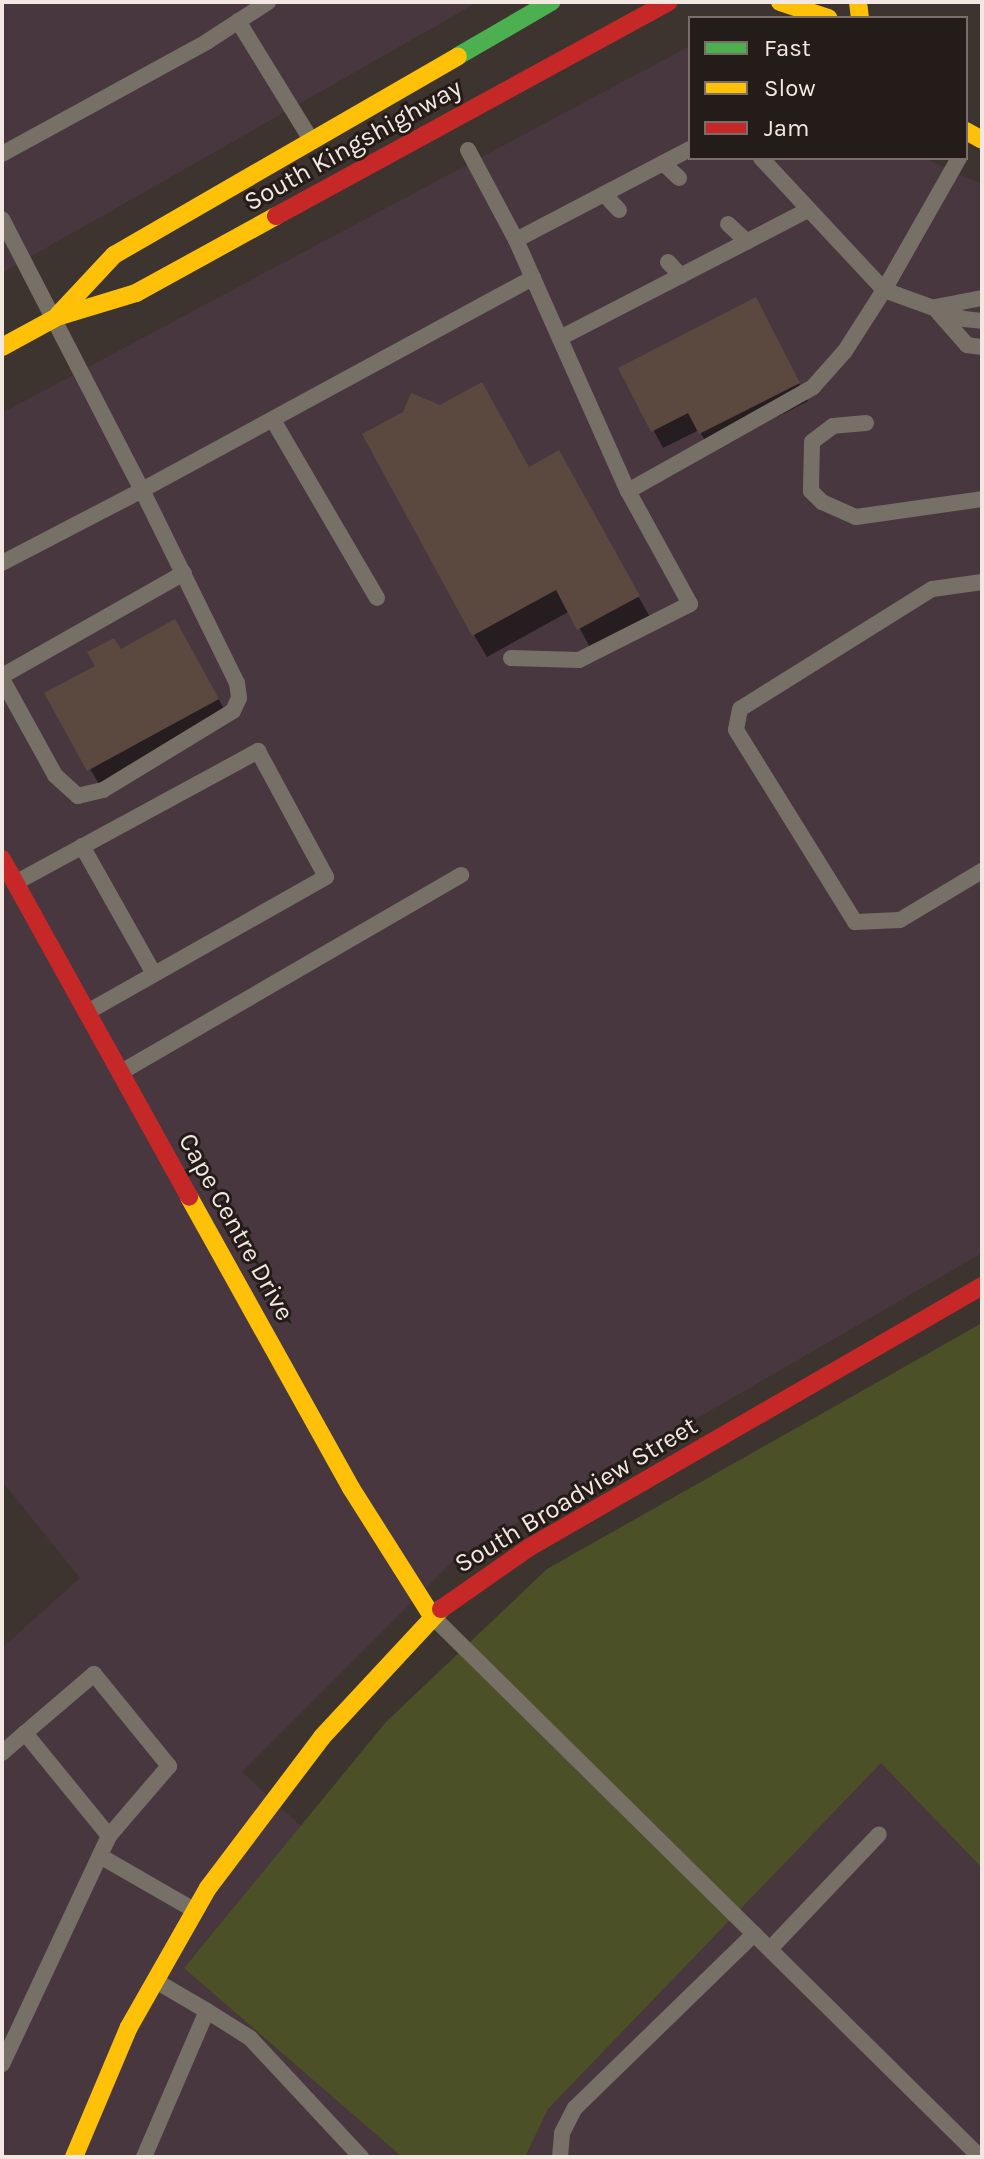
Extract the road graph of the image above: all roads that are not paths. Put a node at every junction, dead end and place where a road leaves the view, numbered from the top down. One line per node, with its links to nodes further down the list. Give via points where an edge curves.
1 (268, 2): 6 (lane)
2 (551, 2): 7 (street, South Kingshighway)
3 (668, 2): 28 (street, South Kingshighway, via 136,293)
4 (780, 2): 5 (street)
5 (822, 16)
6 (238, 21): 7 (lane); 10 (lane)
7 (310, 138): 28 (street, South Kingshighway, via 114,255)
8 (468, 150): 20 (lane)
9 (688, 150): 13 (lane)
10 (2, 154)
11 (763, 160): 17 (lane)
12 (958, 160): 25 (lane)
13 (663, 163): 14 (lane); 15 (lane)
14 (679, 178)
15 (604, 194): 16 (lane); 20 (lane)
16 (619, 210)
17 (806, 211): 21 (lane); 25 (lane)
18 (2, 219): 28 (lane)
19 (728, 224): 21 (lane)
20 (516, 240): 24 (lane)
21 (747, 242): 23 (lane)
22 (668, 262): 23 (lane)
23 (681, 276): 30 (lane)
24 (533, 278): 30 (lane); 33 (lane)
25 (884, 290): 27 (lane); 36 (lane, via 845,351 813,387)
26 (982, 298): 27 (lane)
27 (935, 307): 29 (lane); 32 (lane, via 967,345)
28 (57, 317): 31 (street, South Kingshighway); 35 (lane)
29 (982, 321)
30 (560, 338): 36 (lane)
31 (2, 347)
32 (982, 347)
33 (273, 420): 35 (lane); 41 (lane)
34 (866, 423): 37 (lane, via 833,426 812,442 811,491 836,510 856,517)
35 (142, 490): 38 (lane); 39 (lane)
36 (628, 491): 42 (lane, via 690,604 579,660)
37 (982, 499)
38 (2, 563)
39 (184, 573): 43 (lane); 43 (lane, via 237,683 239,698 233,711 103,790 78,796 67,791)
40 (982, 582): 46 (lane, via 932,589 740,709 736,730 855,922 900,920)
41 (377, 598)
42 (511, 658)
43 (2, 678)
44 (82, 846): 48 (lane); 49 (lane); 49 (lane, via 258,751 326,877)
45 (2, 859): 48 (street, Cape Centre Drive)
46 (982, 871)
47 (461, 875): 51 (lane)
48 (15, 883): 50 (street, Cape Centre Drive)
49 (154, 974): 50 (lane)
50 (88, 1012): 51 (street, Cape Centre Drive)
51 (120, 1072): 53 (street, Cape Centre Drive, via 351,1488)
52 (982, 1286): 53 (street, South Broadview Street, via 530,1547)
53 (432, 1616): 59 (street, South Broadview Street, via 322,1737); 60 (lane)
54 (25, 1733): 55 (lane); 57 (lane); 57 (lane, via 94,1674 141,1731 169,1766)
55 (2, 1753)
56 (879, 1834): 61 (lane)
57 (109, 1836): 58 (lane)
58 (100, 1856): 59 (lane); 64 (lane)
59 (195, 1910): 62 (street, South Broadview Street)
60 (754, 1934): 61 (lane); 68 (lane, via 575,2108 562,2133)
61 (770, 1949): 69 (lane)
62 (155, 1981): 63 (lane); 65 (street, South Broadview Street, via 129,2027)
63 (207, 2011): 66 (lane); 67 (lane, via 250,2038)
64 (2, 2064)
65 (74, 2157)
66 (144, 2157)
67 (361, 2157)
68 (560, 2157)
69 (980, 2157)

